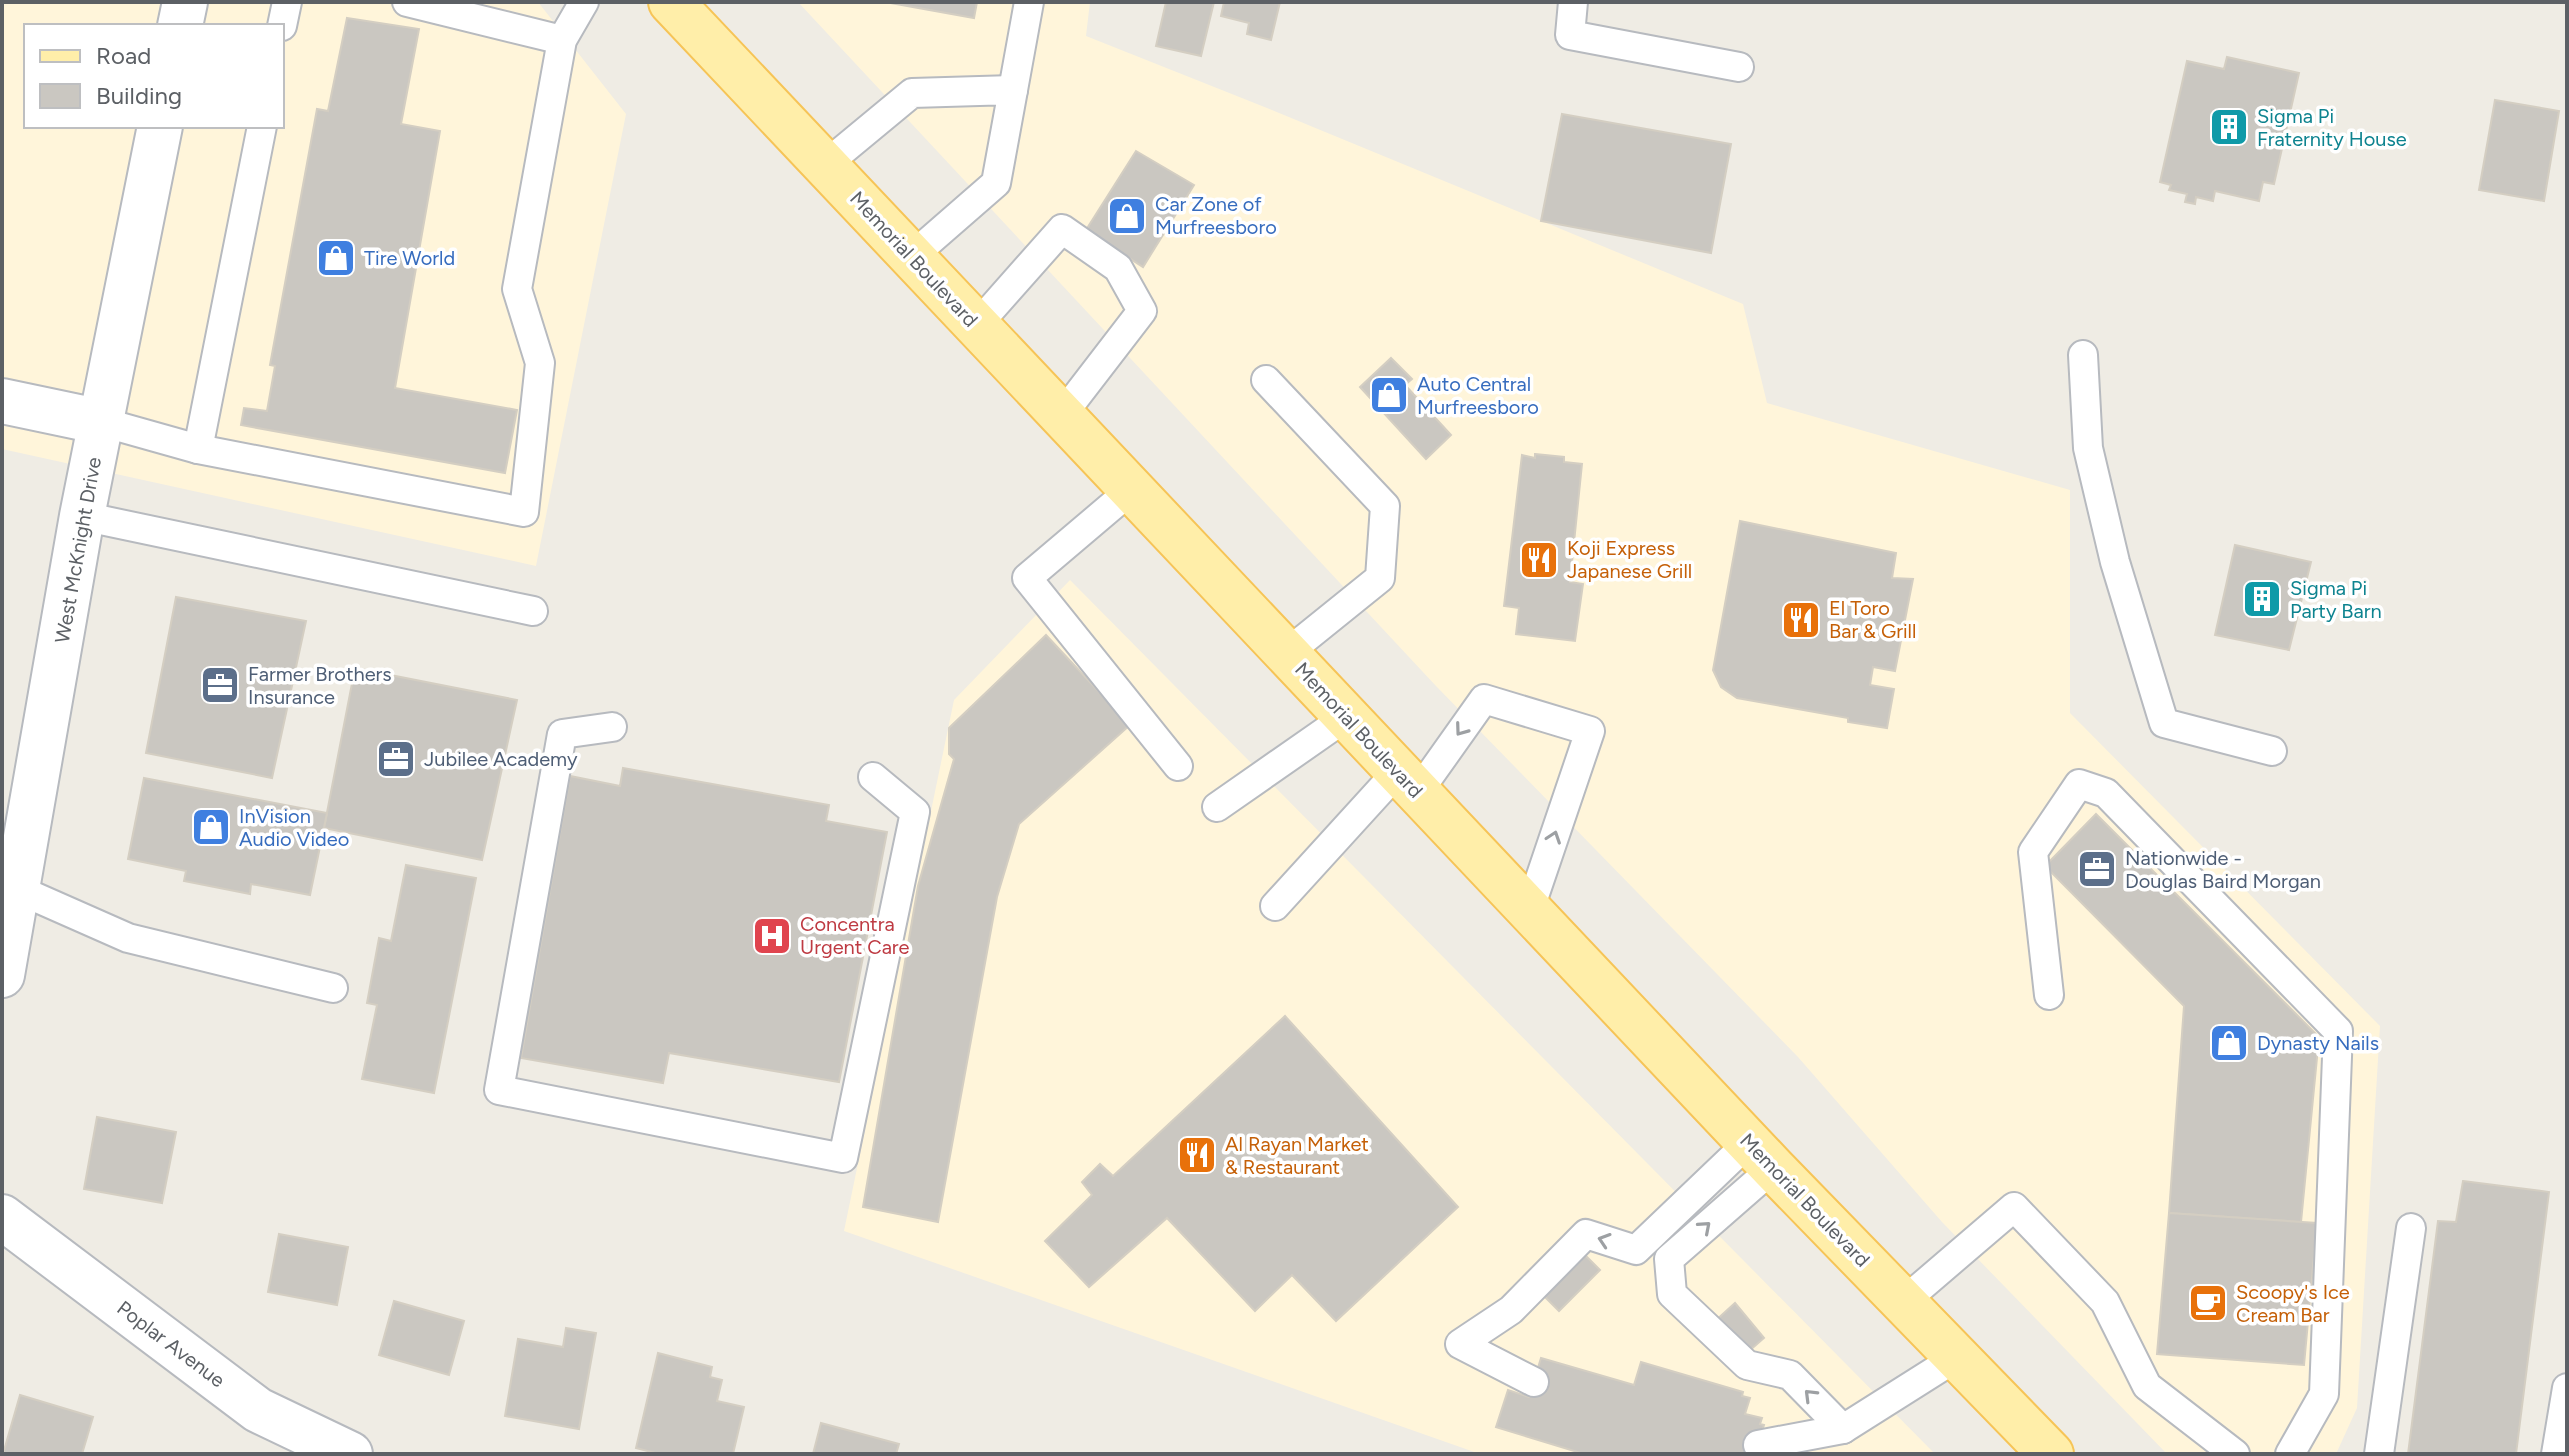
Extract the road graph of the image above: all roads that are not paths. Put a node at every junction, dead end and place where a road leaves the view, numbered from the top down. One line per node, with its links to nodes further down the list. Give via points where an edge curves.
1 (185, 2): 8 (street)
2 (287, 2): 9 (lane)
3 (407, 2): 10 (lane)
4 (584, 2): 10 (lane)
5 (671, 2): 15 (main road, Memorial Boulevard)
6 (1029, 2): 12 (lane)
7 (1573, 2): 11 (lane, via 1570,35)
8 (180, 24)
9 (282, 24)
10 (562, 40): 23 (lane, via 517,289 540,363 524,512)
11 (1739, 67)
12 (1013, 90): 15 (lane, via 912,93); 16 (lane, via 996,183)
13 (160, 128): 22 (street, West McKnight Drive)
14 (262, 128): 23 (lane)
15 (825, 165): 16 (main road, Memorial Boulevard)
16 (911, 257): 17 (main road, Memorial Boulevard)
17 (977, 325): 21 (main road, Memorial Boulevard); 21 (lane, via 1062,229 1118,268 1142,311)
18 (2083, 355): 30 (lane, via 2088,448 2115,562 2164,723)
19 (1266, 380): 27 (lane, via 1385,506 1380,578)
20 (2, 401): 22 (street)
21 (1062, 415): 24 (main road, Memorial Boulevard)
22 (102, 422): 23 (lane); 25 (street, West McKnight Drive)
23 (198, 449)
24 (1132, 489): 27 (main road, Memorial Boulevard); 31 (lane, via 1027,578)
25 (82, 516): 26 (lane); 35 (street, West McKnight Drive)
26 (533, 611)
27 (1287, 653): 28 (main road, Memorial Boulevard)
28 (1346, 717): 33 (main road, Memorial Boulevard); 34 (lane)
29 (612, 727): 32 (lane, via 562,734 499,1090 843,1158 915,812)
30 (2272, 751)
31 (1178, 766)
32 (873, 777)
33 (1408, 781): 36 (lane); 37 (main road, Memorial Boulevard); 37 (lane, one-way to 33, via 1590,731 1484,699)
34 (1217, 807)
35 (17, 889): 38 (street, West McKnight Drive); 39 (lane, via 128,938)
36 (1275, 906)
37 (1529, 911): 41 (main road, Memorial Boulevard)
38 (2, 975)
39 (333, 988)
40 (2049, 995): 53 (lane, via 2033,852 2079,784 2106,793 2338,1031 2324,1394)
41 (1761, 1155): 44 (main road, Memorial Boulevard); 46 (lane, one-way to 46, via 1636,1250 1586,1234 1511,1310 1460,1344); 48 (lane, one-way to 41, via 1790,1375 1747,1365 1672,1294 1669,1259)
42 (2, 1217): 50 (street, Poplar Avenue, via 258,1410)
43 (2411, 1228): 54 (lane)
44 (1903, 1302): 45 (main road, Memorial Boulevard); 52 (lane, via 2014,1207 2105,1302 2147,1386)
45 (1957, 1357): 48 (lane); 51 (main road, Memorial Boulevard)
46 (1534, 1382)
47 (2567, 1388): 55 (lane)
48 (1843, 1429): 49 (lane)
49 (1758, 1445)
50 (350, 1454)
51 (2051, 1454)
52 (2235, 1454)
53 (2290, 1454)
54 (2379, 1454)
55 (2556, 1454)

